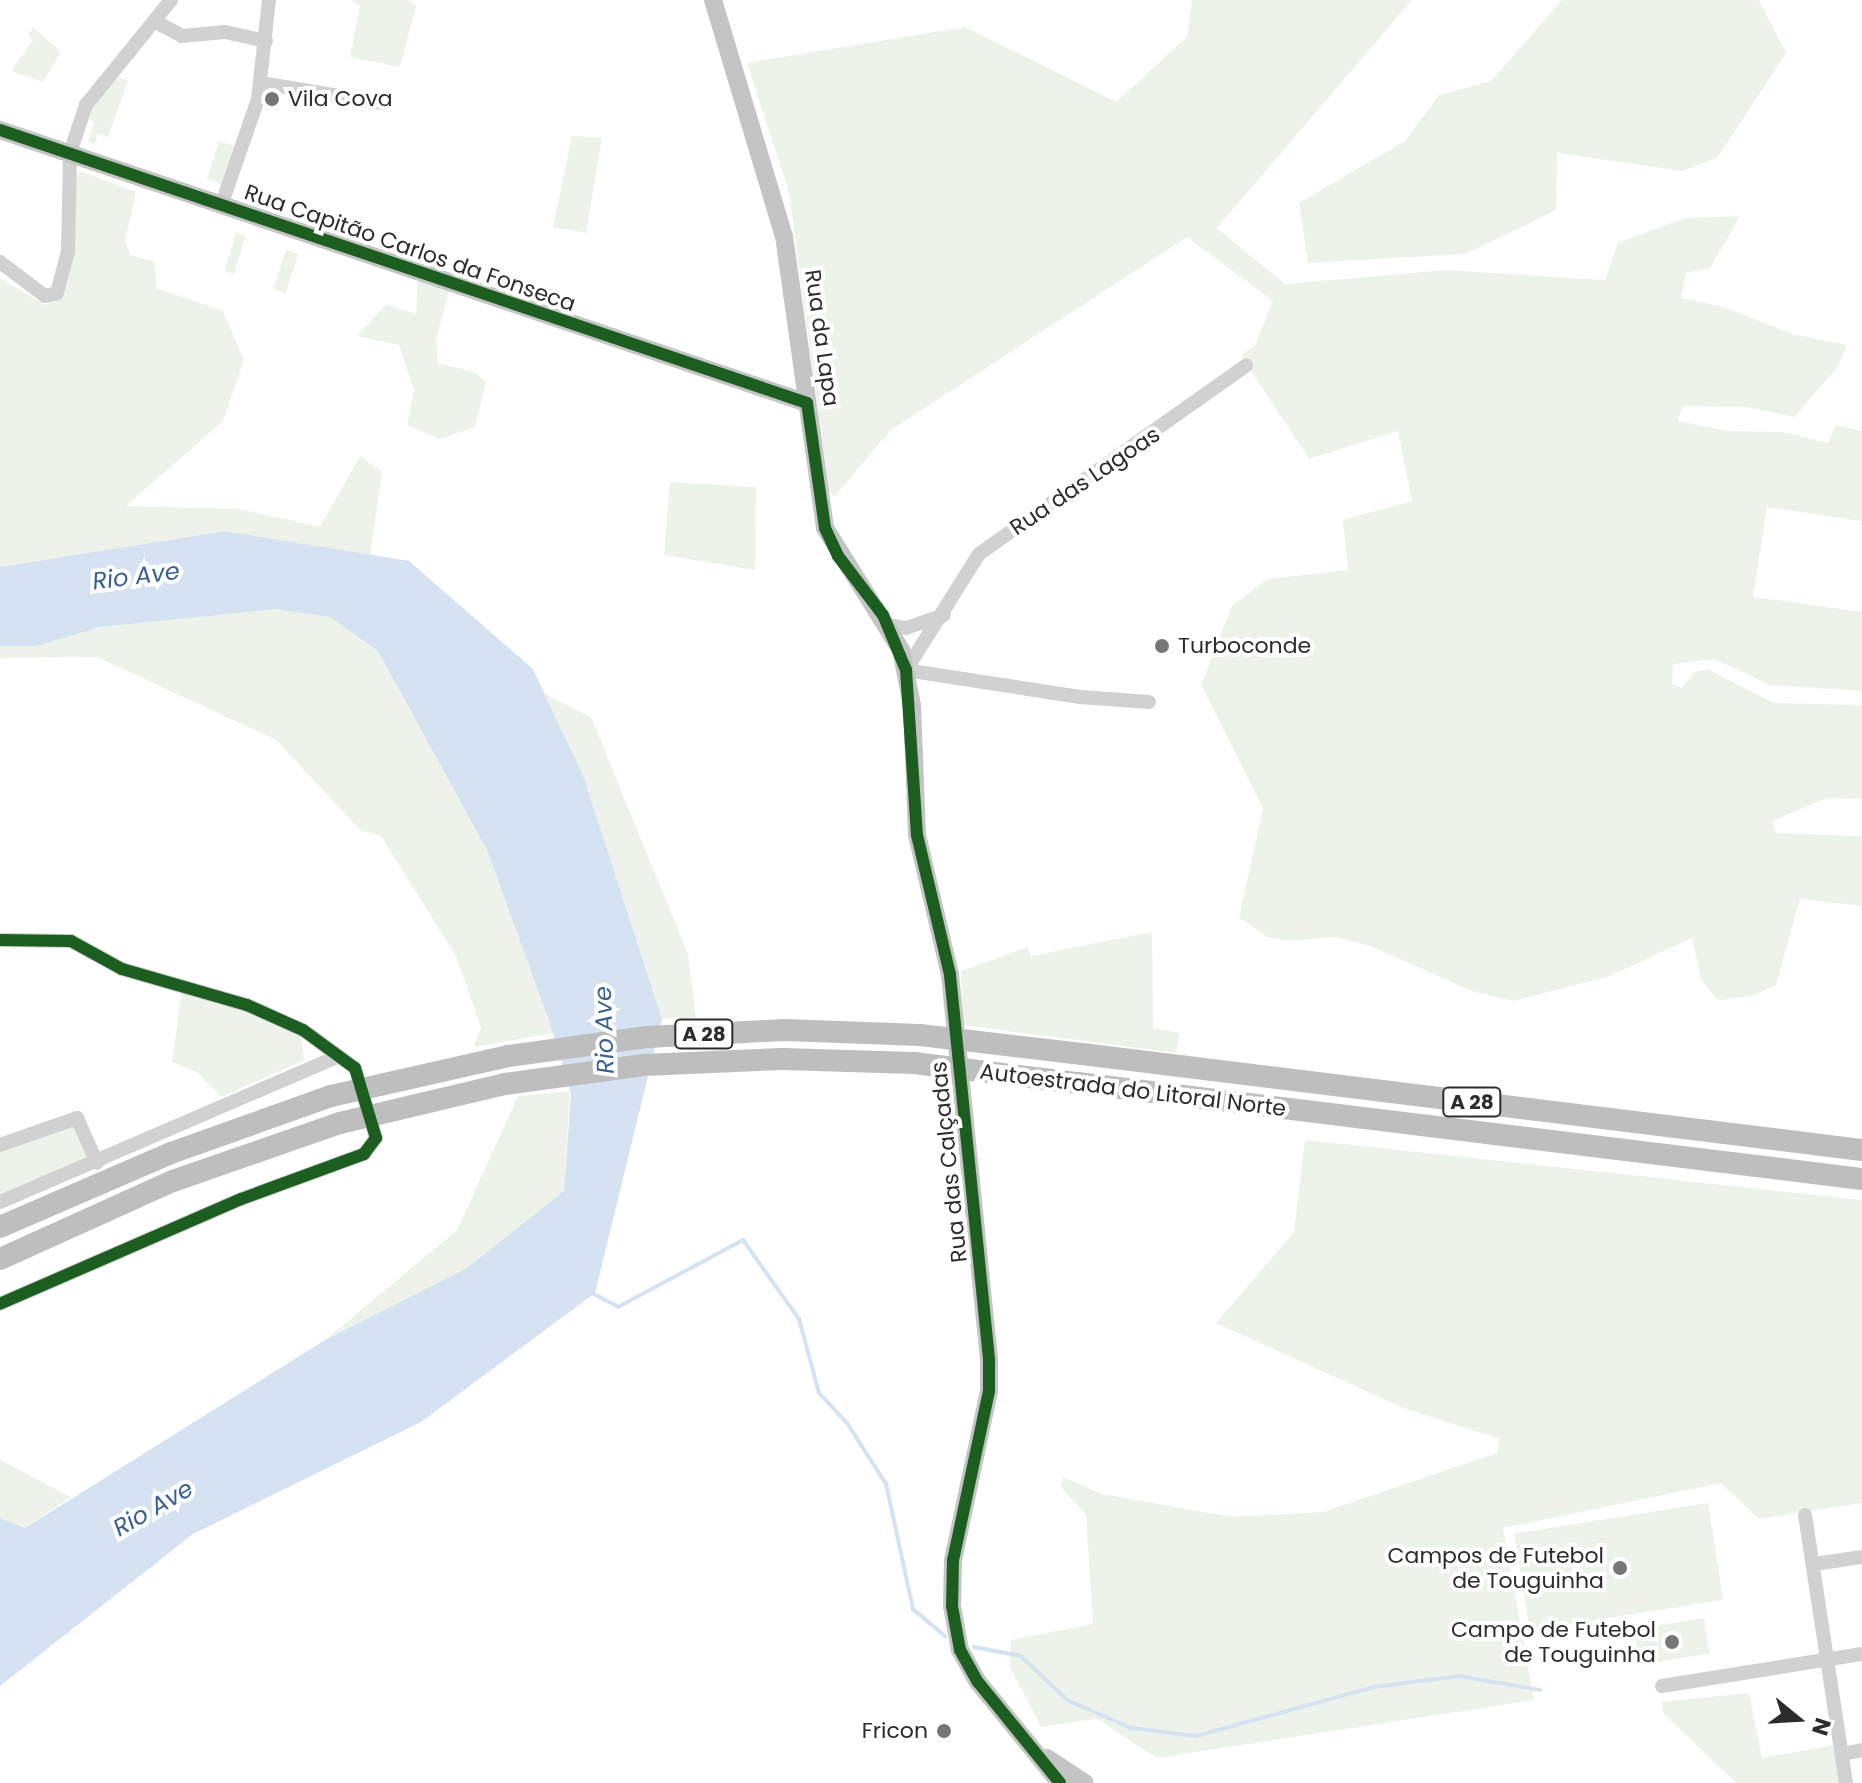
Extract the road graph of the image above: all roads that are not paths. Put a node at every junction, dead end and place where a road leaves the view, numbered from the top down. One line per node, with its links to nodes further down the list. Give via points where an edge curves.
1 (171, 0): 4 (street)
2 (269, 0): 5 (street)
3 (713, 0): 13 (main road, Rua da Lapa, via 784,236)
4 (154, 21): 5 (street, via 182,36 225,32); 9 (street, via 86,105)
5 (266, 41): 6 (street)
6 (261, 83): 7 (street); 10 (street)
7 (382, 103)
8 (0, 130): 9 (main road, Rua Capitão Carlos da Fonseca)
9 (70, 153): 10 (main road, Rua Capitão Carlos da Fonseca); 11 (street, via 68,251 57,293 45,296)
10 (221, 206): 13 (main road, Rua Capitão Carlos da Fonseca)
11 (0, 262)
12 (1246, 366): 14 (street, Rua das Lagoas, via 979,554)
13 (807, 403): 15 (main road, Rua da Lapa, via 825,528 838,556)
14 (945, 615): 15 (street, via 906,628); 16 (street, Rua das Lagoas)
15 (888, 625): 16 (main road, Rua da Lapa)
16 (906, 670): 17 (street, via 1080,697); 34 (main road, Rua das Calçadas, via 917,835 950,975 989,1361 989,1391 953,1560 952,1606 960,1650)
17 (1149, 702)
18 (0, 940): 19 (street, via 71,941 122,969 247,1005 303,1030)
19 (336, 1057): 22 (street); 27 (street, via 355,1068 360,1082 376,1138 364,1154 241,1199)
20 (0, 1145): 22 (street, via 77,1118)
21 (1862, 1150): 25 (highway, Autoestrada do Litoral Norte / A 28, bridge, via 920,1035 785,1030 647,1037 508,1056 331,1096 171,1153)
22 (97, 1163): 24 (street)
23 (1862, 1179): 26 (highway, Autoestrada do Litoral Norte / A 28, bridge, via 914,1063 783,1059 644,1065 505,1084 340,1123 173,1181)
24 (0, 1202)
25 (0, 1227)
26 (0, 1259)
27 (0, 1304)
28 (1805, 1515): 30 (street)
29 (1862, 1557): 30 (street)
30 (1814, 1564): 32 (street)
31 (1862, 1654): 32 (street)
32 (1826, 1659): 33 (street); 36 (street)
33 (1662, 1686)
34 (1031, 1748): 37 (main road); 38 (main road)
35 (1862, 1750): 36 (street)
36 (1842, 1754): 39 (street)
37 (1060, 1783)
38 (1085, 1783)
39 (1846, 1783)

